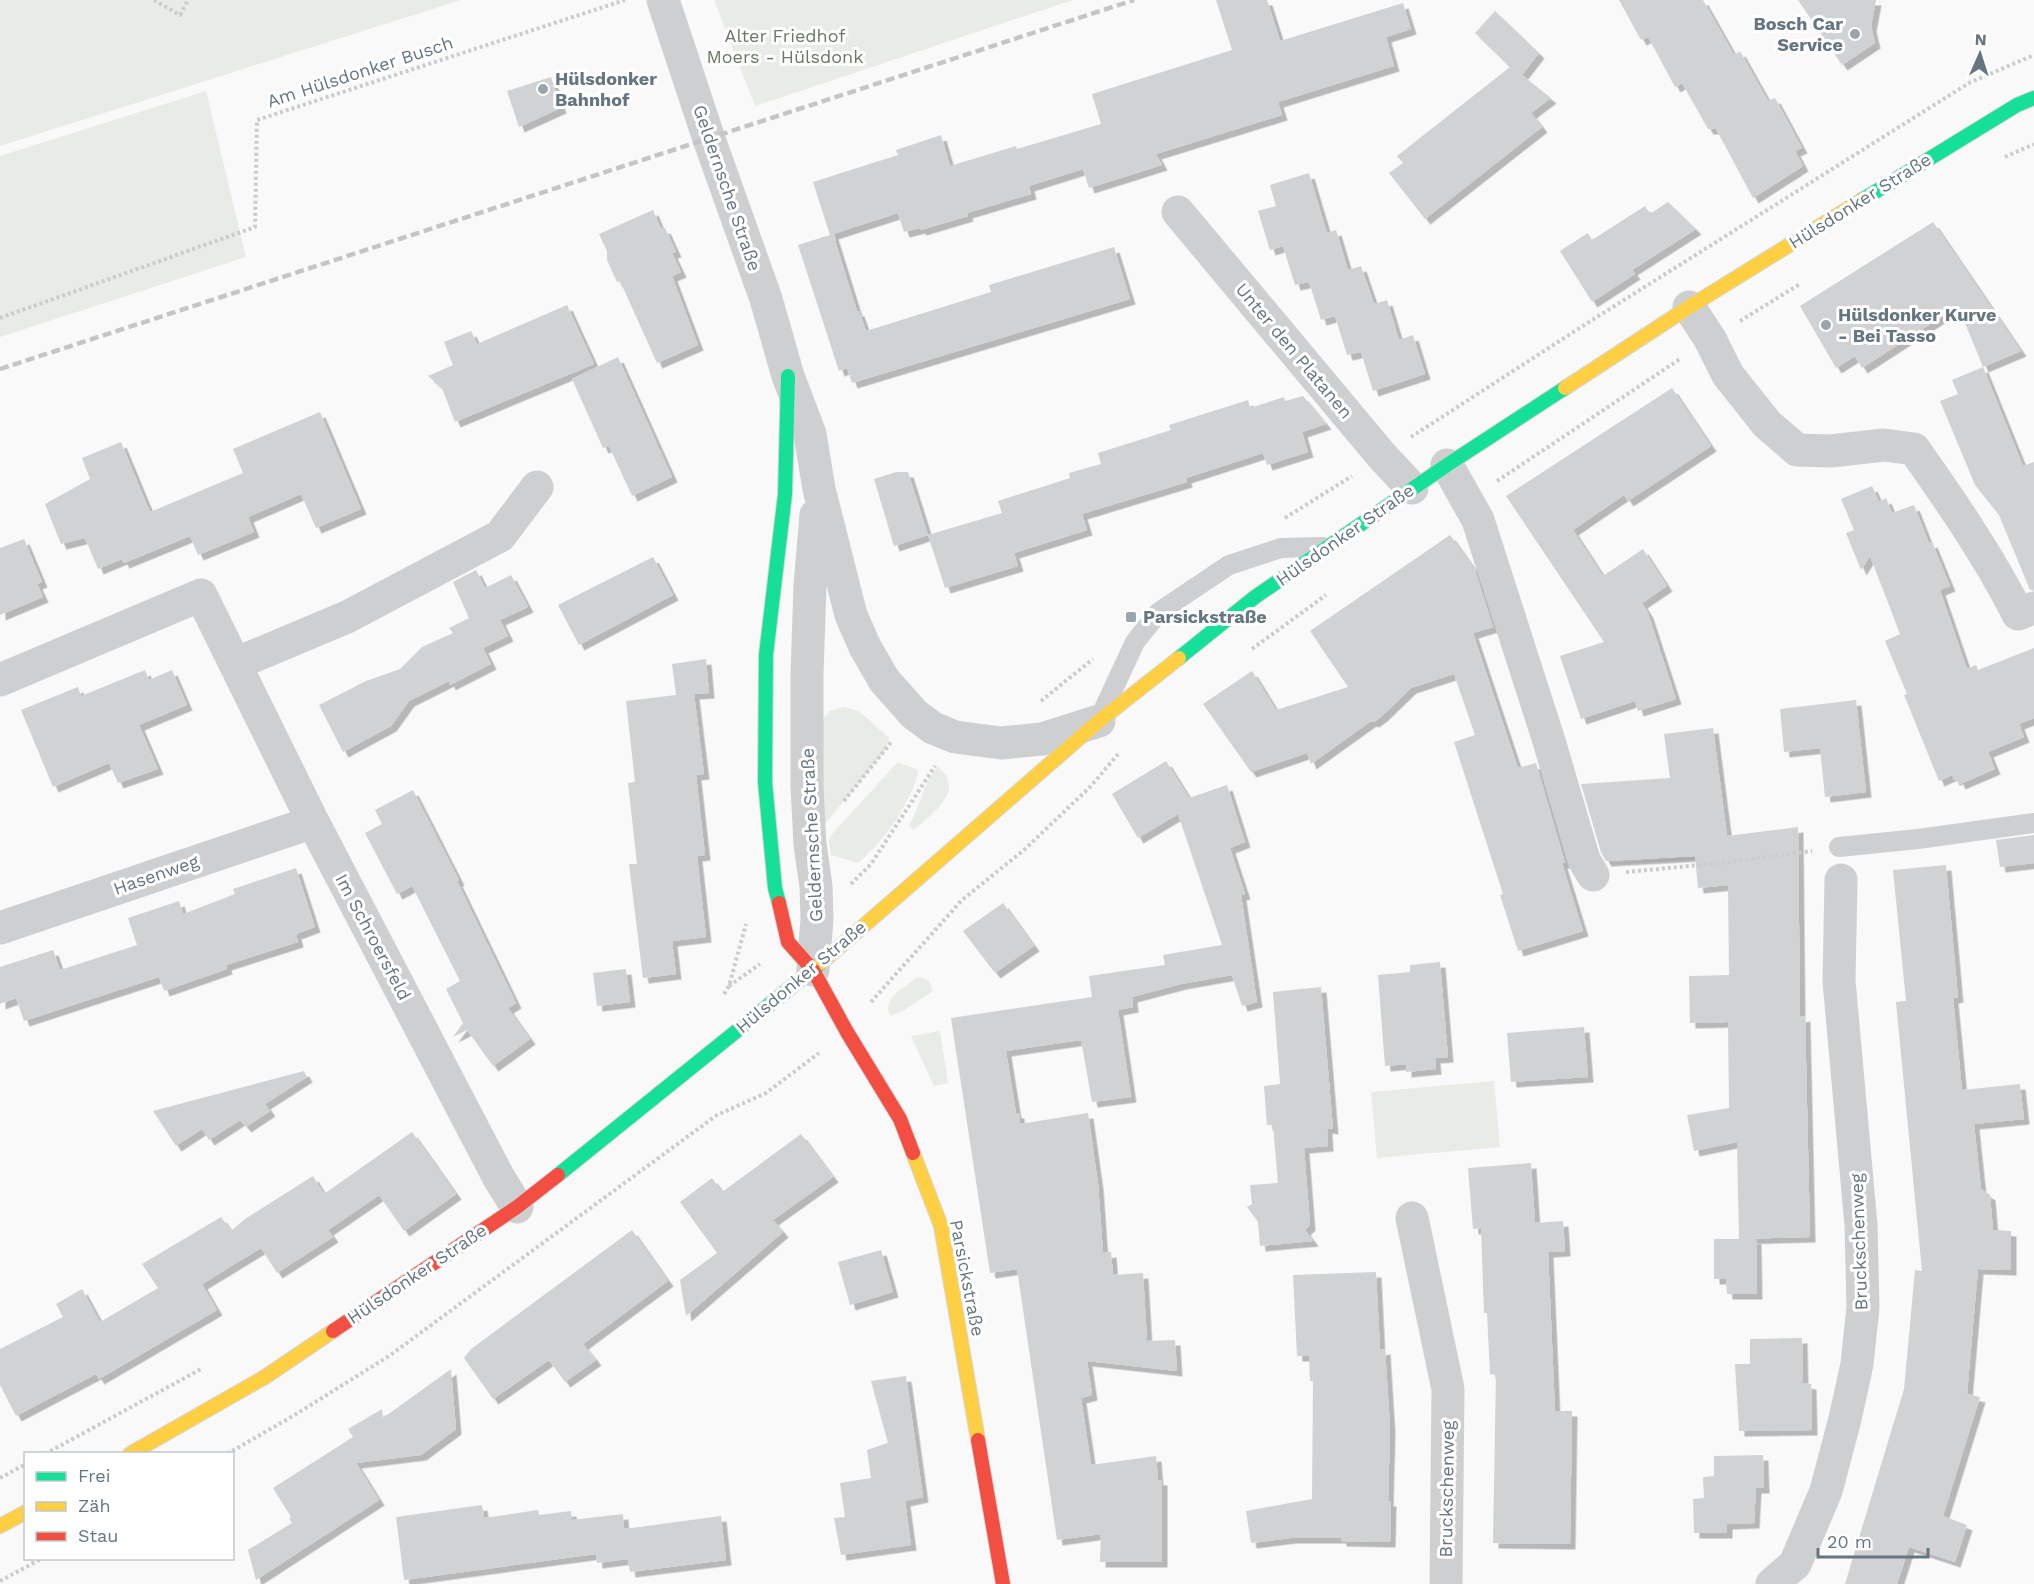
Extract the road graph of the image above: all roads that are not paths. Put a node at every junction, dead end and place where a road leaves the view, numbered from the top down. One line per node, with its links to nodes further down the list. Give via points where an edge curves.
1 (663, 0): 5 (street, Geldernsche Straße, via 766,299)
2 (2034, 98): 4 (street, Hülsdonker Straße)
3 (1178, 212): 8 (street, Unter den Platanen)
4 (1689, 307): 6 (street, Hülsdonker Straße); 11 (street, via 1734,383 1767,424 1797,450 1884,445 1914,449 1971,530 2018,614)
5 (788, 376): 9 (street, Geldernsche Straße, via 810,434); 21 (street, Geldernsche Straße, via 785,494 766,655 765,782 776,888 788,942)
6 (1447, 465): 8 (street, Hülsdonker Straße); 18 (street, via 1478,520 1584,860)
7 (537, 488): 12 (street, via 500,536 346,617)
8 (1412, 488): 10 (street, Hülsdonker Straße)
9 (819, 489): 14 (street, Geldernsche Straße, via 850,615 884,680 914,714 955,737 1001,743 1042,739); 21 (street, Geldernsche Straße, via 810,585 807,764 817,920)
10 (1326, 547): 14 (street, Hülsdonker Straße, via 1255,597); 14 (lane, via 1281,549 1229,565 1159,612 1135,642)
11 (2034, 608)
12 (235, 663): 13 (street, Im Schroersfeld, via 201,595); 15 (street, Im Schroersfeld)
13 (0, 680)
14 (1099, 721): 21 (street, Hülsdonker Straße)
15 (312, 822): 20 (street, Hasenweg); 22 (street, Im Schroersfeld)
16 (2034, 823): 17 (lane)
17 (1839, 847)
18 (1593, 875)
19 (1841, 880): 29 (street, Bruckschenweg, via 1839,981 1861,1225 1863,1307 1857,1364 1826,1491 1796,1564)
20 (0, 928)
21 (813, 970): 22 (street, Hülsdonker Straße); 27 (street, Parsickstraße, via 900,1119 941,1227)
22 (517, 1207): 24 (street, Hülsdonker Straße, via 266,1377)
23 (1412, 1218): 28 (street, Bruckschenweg, via 1448,1389)
24 (134, 1452)
25 (24, 1513): 26 (street)
26 (0, 1527)
27 (1003, 1584)
28 (1446, 1584)
29 (1772, 1584)

